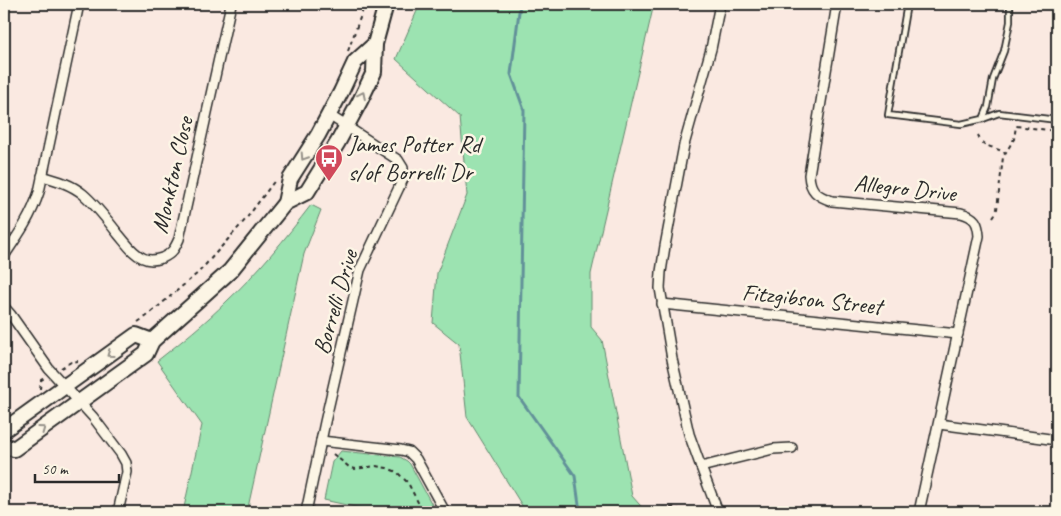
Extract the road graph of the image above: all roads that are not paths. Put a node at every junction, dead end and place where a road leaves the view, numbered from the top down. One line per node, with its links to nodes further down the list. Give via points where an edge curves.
1 (79, 4): 13 (street)
2 (231, 4): 13 (street, Monkton Close, via 175,249 159,259 142,258 130,249 82,193)
3 (386, 4): 8 (main road)
4 (720, 4): 16 (street, via 684,145 661,272)
5 (837, 4): 18 (street, Allegro Drive, via 810,184 815,193 832,201 961,213 974,219 979,236)
6 (907, 4): 10 (lane, via 888,115 961,124)
7 (1010, 4): 10 (lane, via 1004,50 992,79)
8 (375, 44): 9 (main road, via 355,62); 12 (main road, one-way to 8, via 374,72)
9 (329, 115): 12 (street, Borrelli Drive); 14 (main road, one-way to 14, via 290,179)
10 (983, 119): 11 (lane, via 999,113)
11 (1057, 120)
12 (347, 126): 14 (main road, via 307,192); 25 (street, Borrelli Drive, via 398,160 403,179 360,270)
13 (42, 176): 15 (street, via 34,207)
14 (285, 204): 19 (main road, via 230,271)
15 (4, 256)
16 (662, 304): 18 (street, Fitzgibson Street); 28 (street, via 678,385)
17 (4, 307): 20 (street)
18 (958, 334): 22 (street, Allegro Drive)
19 (152, 341): 20 (main road, one-way to 20, via 136,336); 21 (main road, via 146,354)
20 (65, 386): 21 (street); 23 (main road)
21 (79, 402): 26 (main road, one-way to 21, via 14,449); 29 (street, via 126,463)
22 (939, 424): 24 (street); 33 (street, Allegro Drive)
23 (4, 430)
24 (1057, 440)
25 (321, 441): 30 (street, Borrelli Drive); 31 (street, via 409,452)
26 (4, 445)
27 (792, 448): 28 (street, via 773,449)
28 (700, 467): 32 (street)
29 (118, 512)
30 (306, 512)
31 (446, 512)
32 (718, 512)
33 (919, 512)

